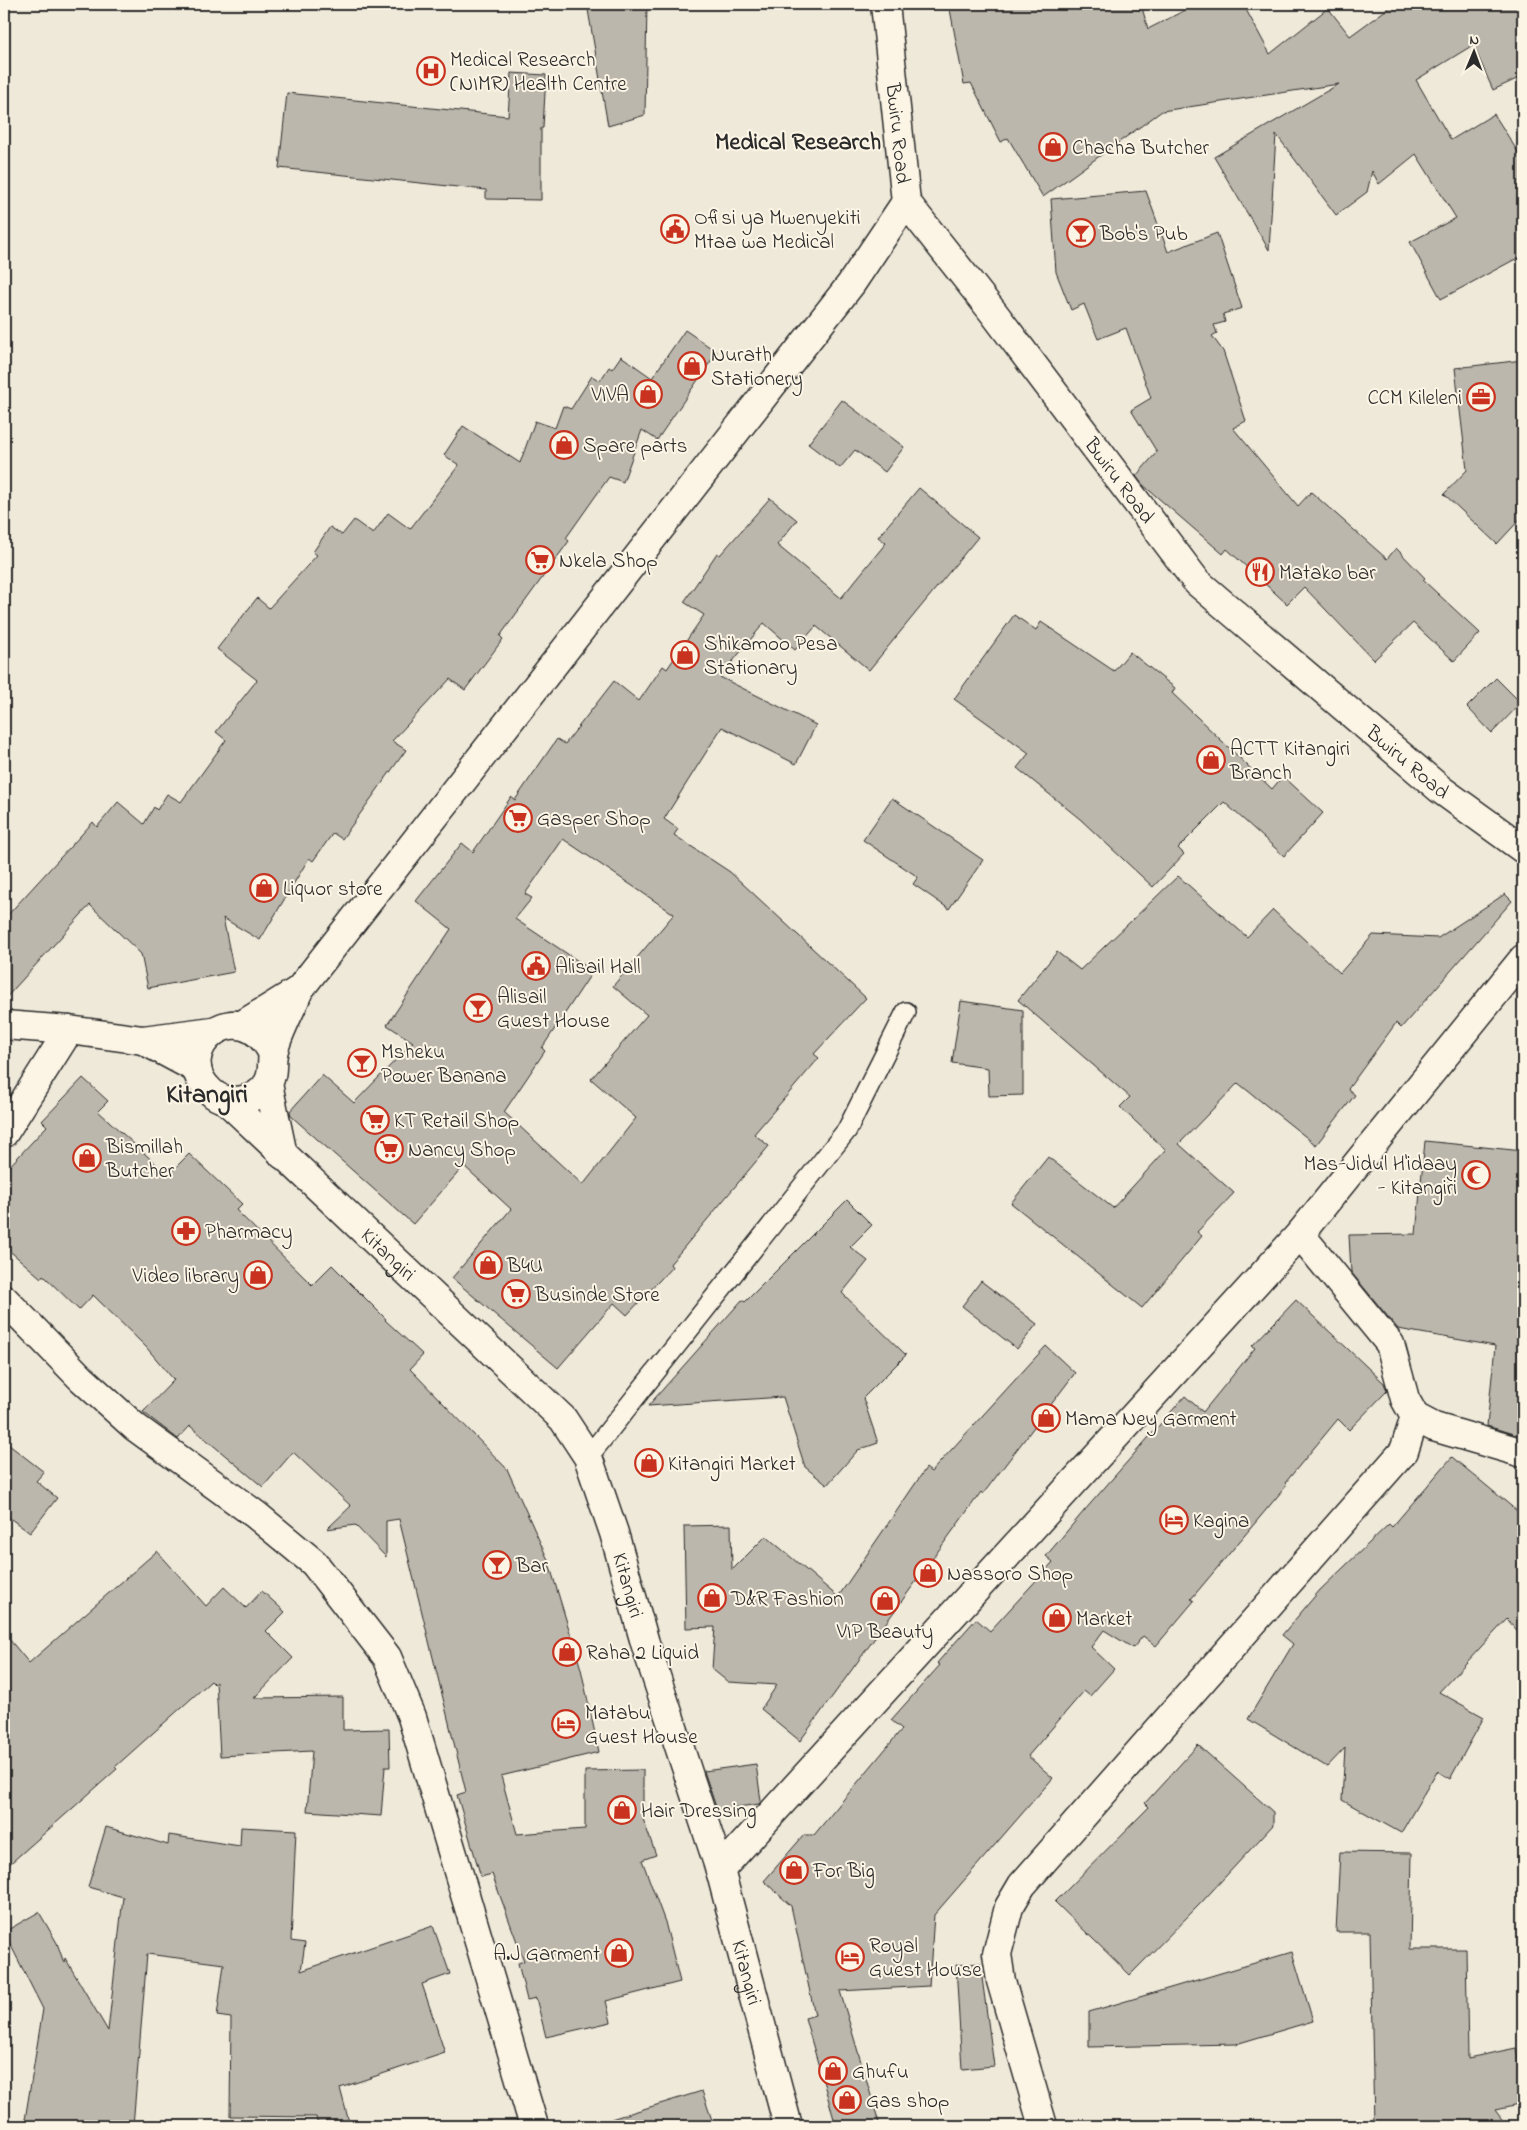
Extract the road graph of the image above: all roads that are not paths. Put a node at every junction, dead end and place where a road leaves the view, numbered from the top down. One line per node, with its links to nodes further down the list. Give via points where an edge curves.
1 (885, 4): 2 (street, Bwiru Road)
2 (906, 202): 3 (street, Bwiru Road, via 1197,582 1440,789); 6 (street, via 851,284)
3 (1523, 849)
4 (1523, 958): 5 (street)
5 (1513, 989): 19 (street)
6 (299, 990): 9 (street); 13 (street)
7 (906, 1012): 24 (lane, via 847,1130)
8 (4, 1025): 10 (street)
9 (242, 1025): 11 (street, via 227,1025); 13 (street, via 256,1030)
10 (69, 1030): 12 (street); 17 (street)
11 (213, 1031): 12 (street); 14 (street, via 203,1041 197,1055)
12 (143, 1040): 14 (street)
13 (273, 1054): 15 (street, via 273,1070)
14 (197, 1069): 16 (street, via 202,1083 213,1094)
15 (268, 1084): 16 (street, via 256,1095 242,1100); 18 (street)
16 (226, 1100): 18 (street, Kitangiri)
17 (4, 1133)
18 (283, 1155): 24 (street, Kitangiri, via 564,1419)
19 (1300, 1234): 21 (street, via 1390,1344 1406,1399); 26 (street)
20 (4, 1300): 27 (street, via 134,1427 256,1514 314,1563 387,1657 412,1717)
21 (1415, 1417): 22 (street, via 1434,1426); 29 (street, via 1404,1451 1022,1885 1009,1907 997,1954 1001,1981)
22 (1488, 1441): 23 (street); 25 (street)
23 (1523, 1453)
24 (588, 1457): 26 (street, Kitangiri)
25 (1523, 1472)
26 (720, 1870): 28 (street, Kitangiri)
27 (534, 2126)
28 (788, 2126)
29 (1043, 2126)

